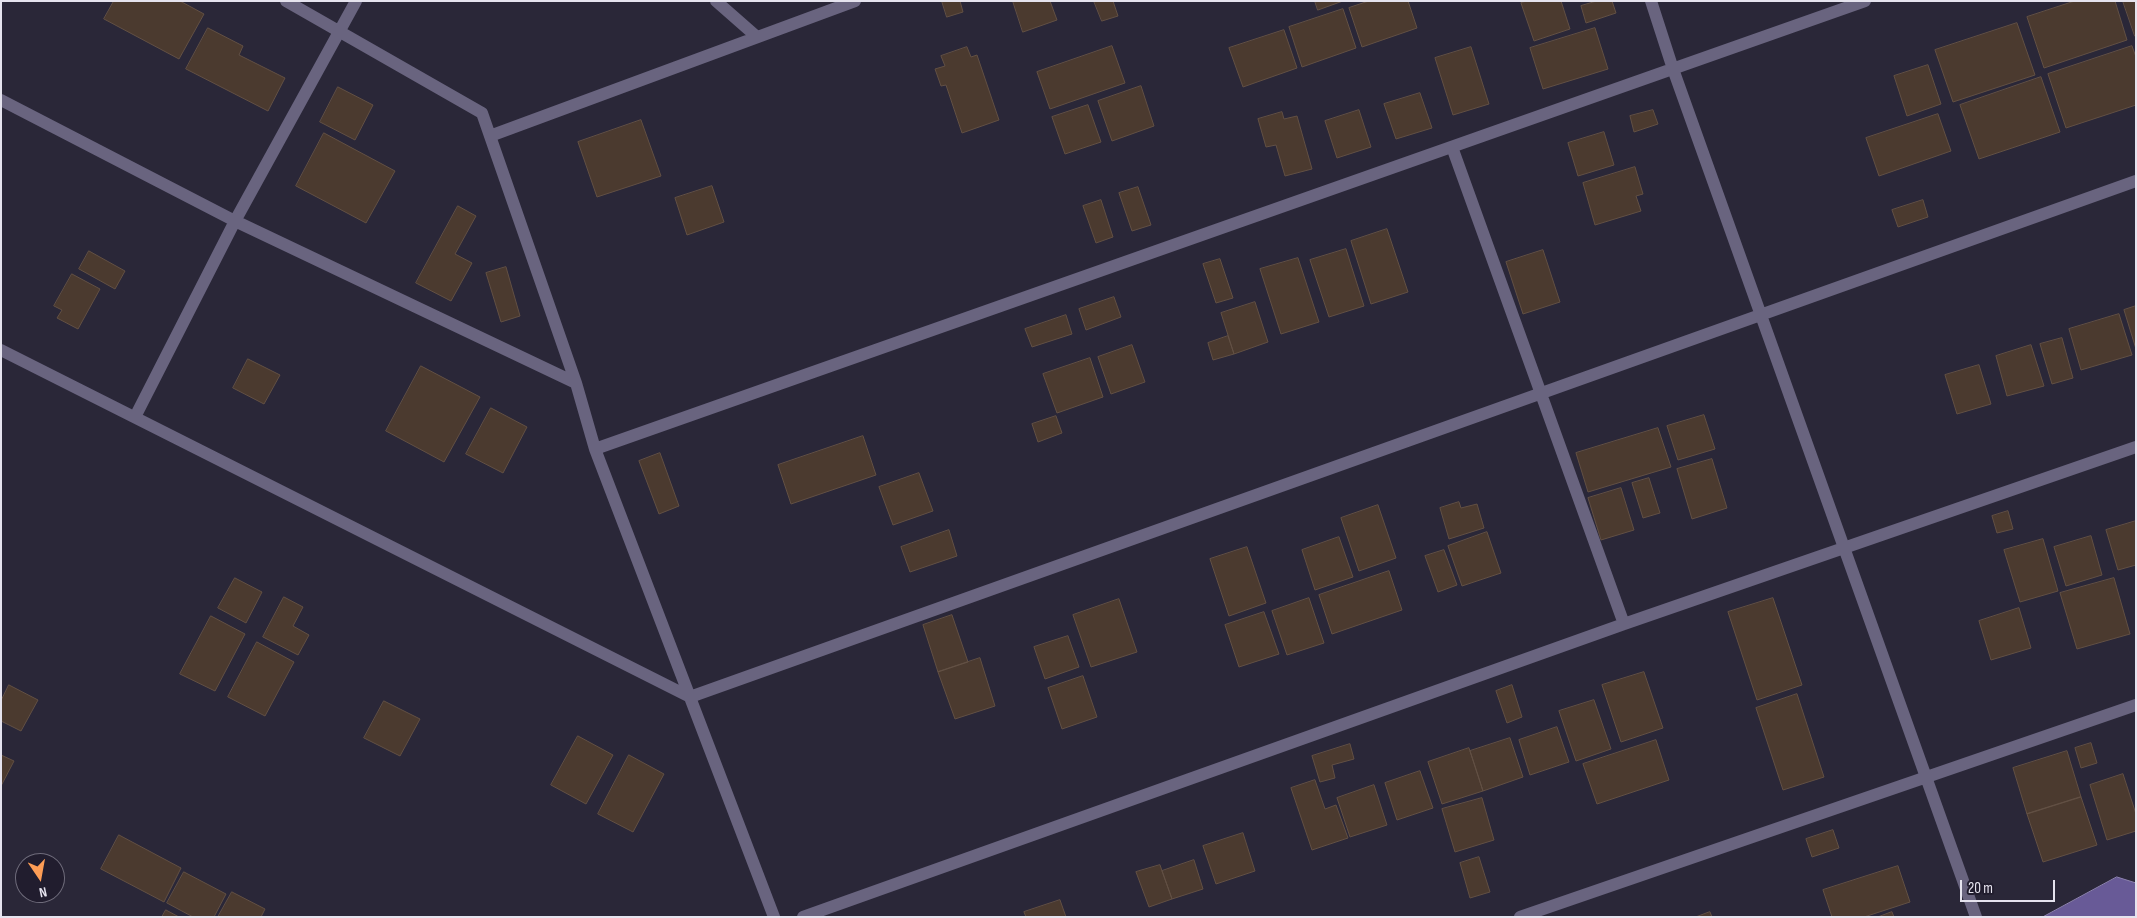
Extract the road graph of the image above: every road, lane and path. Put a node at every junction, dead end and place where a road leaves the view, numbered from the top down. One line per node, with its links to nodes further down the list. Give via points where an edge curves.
1 (286, 1): 7 (street)
2 (356, 1): 7 (street)
3 (716, 1): 8 (street)
4 (855, 1): 8 (street)
5 (1651, 1): 9 (street)
6 (1865, 1): 9 (street)
7 (340, 32): 11 (street, via 482,113); 14 (street)
8 (757, 37): 11 (street)
9 (1673, 69): 12 (street); 15 (street)
10 (1, 100): 14 (street)
11 (490, 136): 17 (street)
12 (1452, 147): 18 (street); 21 (street)
13 (2136, 181): 15 (street)
14 (235, 221): 17 (street); 19 (street)
15 (1761, 315): 18 (street); 22 (street)
16 (1, 350): 19 (street)
17 (576, 383): 21 (street)
18 (1540, 394): 23 (street); 24 (street)
19 (135, 417): 24 (street)
20 (2136, 447): 22 (street)
21 (595, 449): 24 (street)
22 (1844, 548): 23 (street); 26 (street)
23 (1624, 624): 28 (street)
24 (690, 697): 27 (street)
25 (2136, 705): 26 (street)
26 (1926, 777): 29 (street); 30 (street)
27 (774, 917)
28 (803, 917)
29 (1520, 917)
30 (1976, 917)

